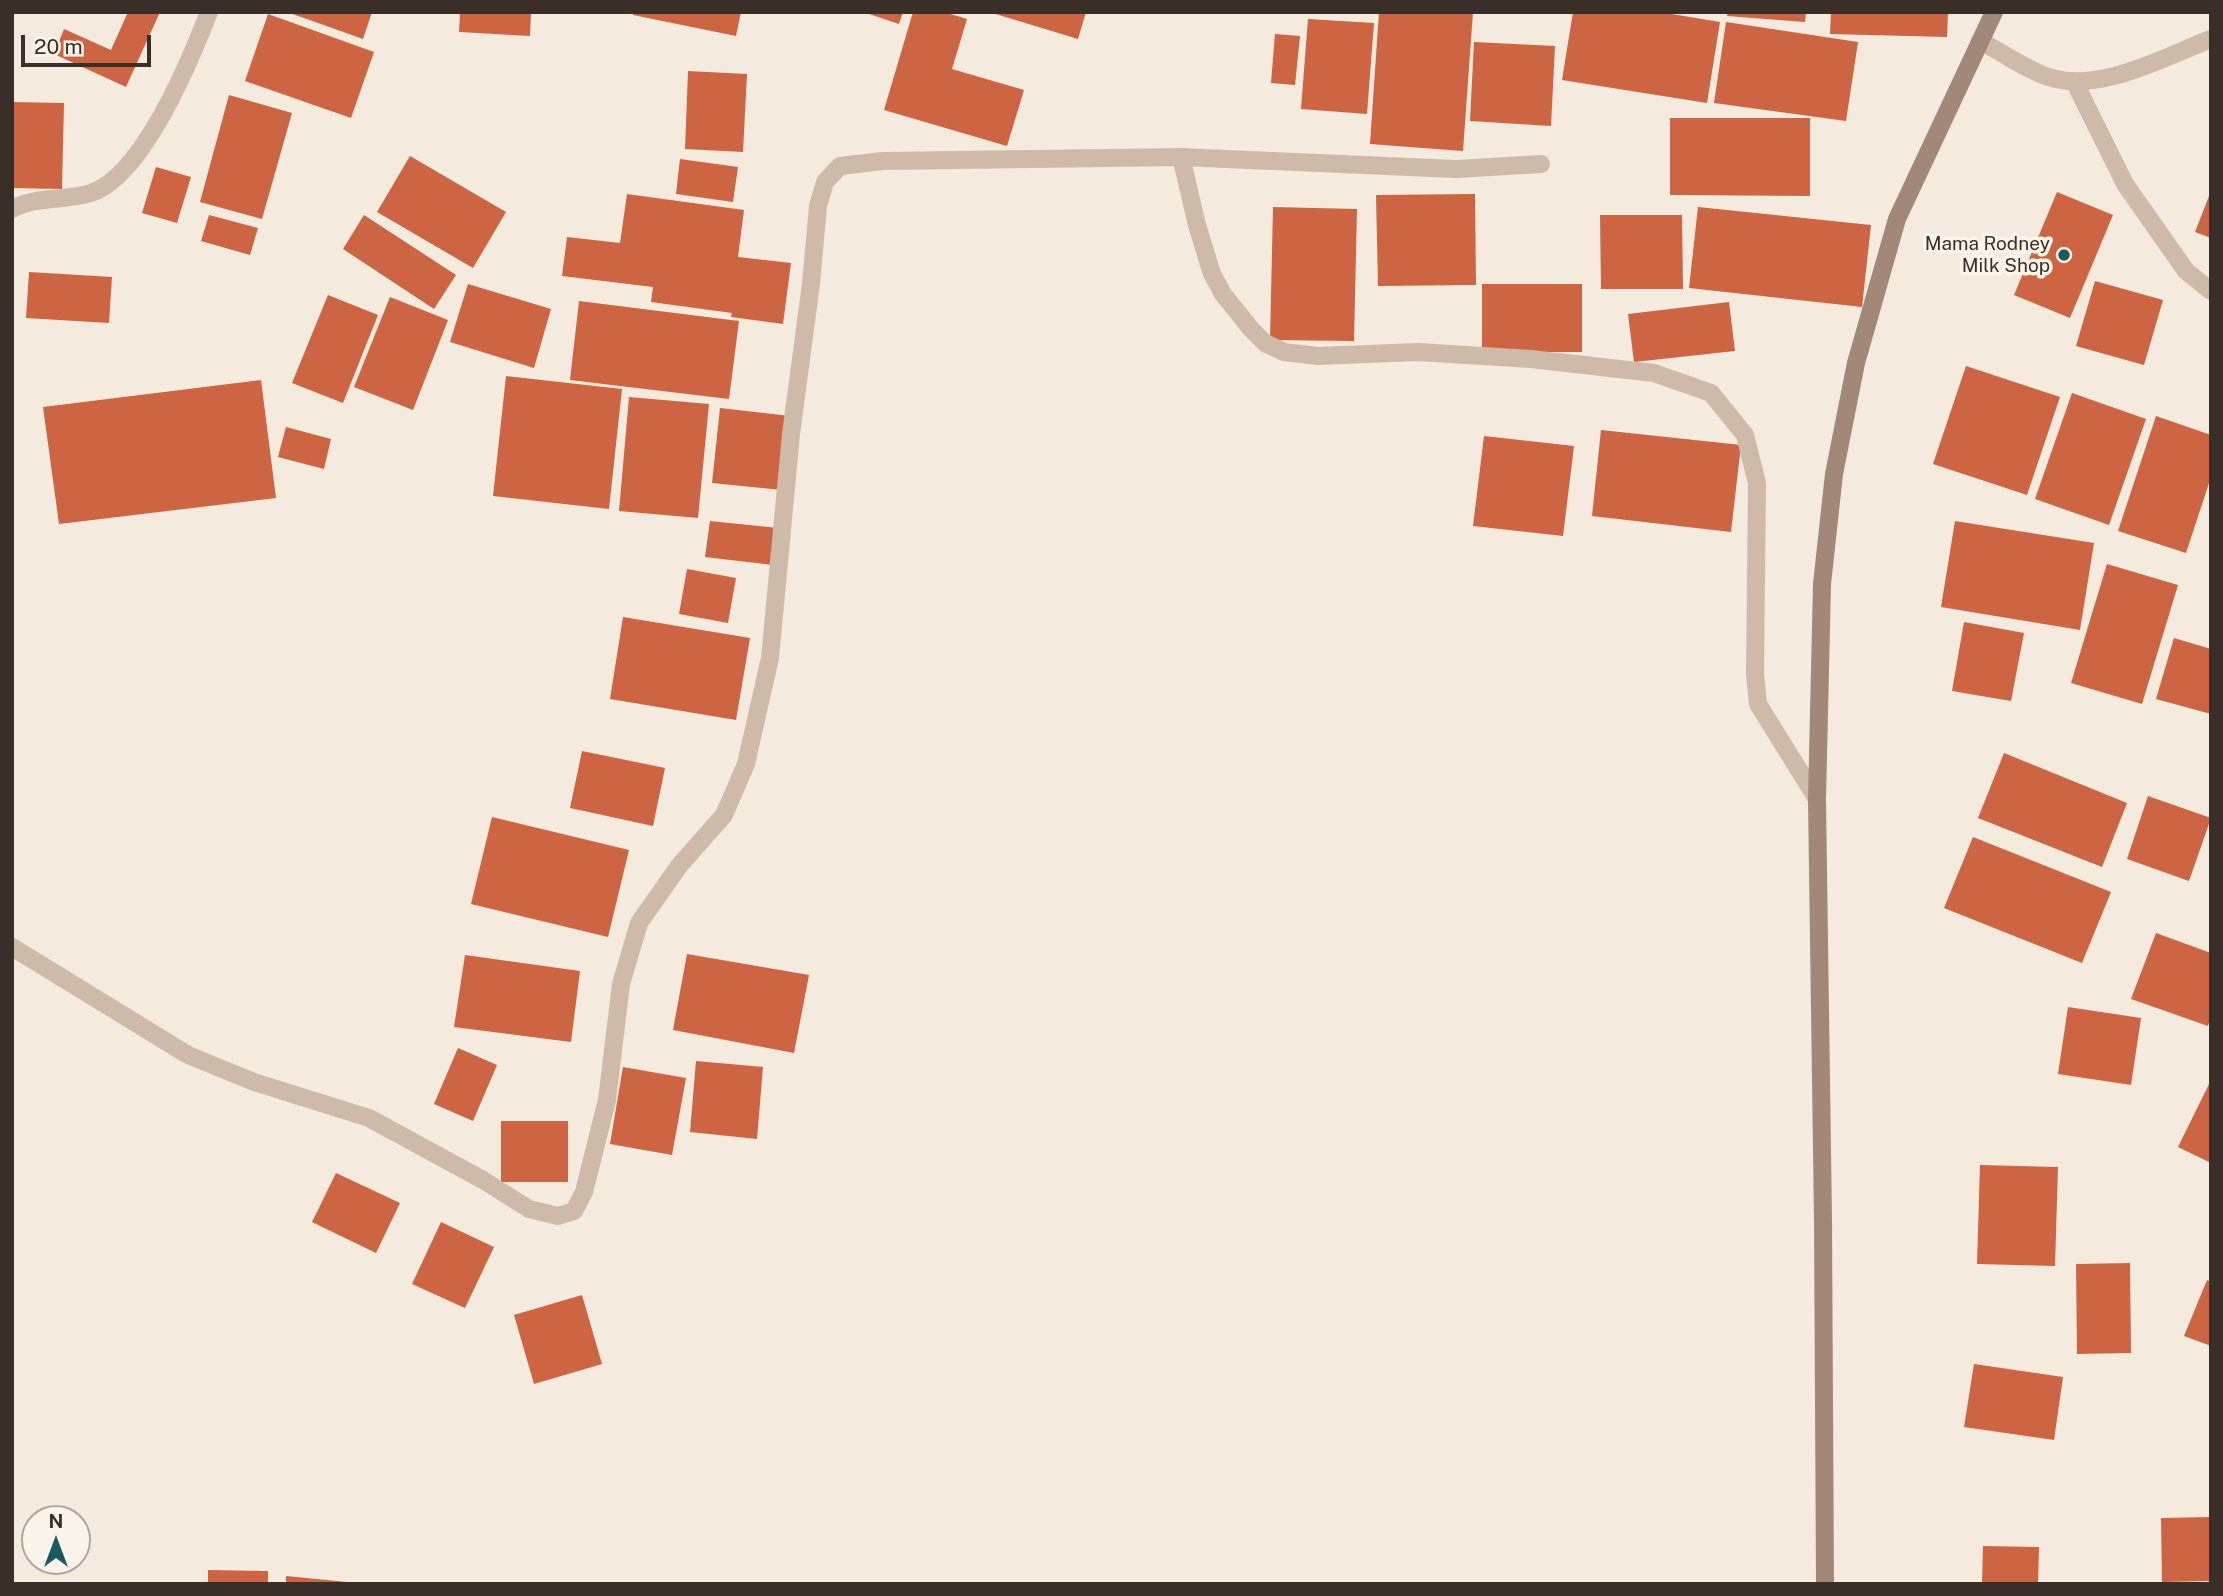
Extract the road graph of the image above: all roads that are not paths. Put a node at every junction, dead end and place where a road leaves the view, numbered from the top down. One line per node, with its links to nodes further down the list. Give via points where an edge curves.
1 (209, 12): 8 (street, via 155,131 121,174 90,193)
2 (1994, 12): 4 (street)
3 (2211, 39): 5 (street, via 2096,81)
4 (1980, 41): 5 (street, via 2049,77); 10 (street, via 1897,219 1856,363 1834,474 1822,584)
5 (2075, 83): 9 (street, via 2125,184 2186,271)
6 (1181, 157): 7 (street, via 1456,169); 10 (street, via 1212,274 1251,329 1284,352 1318,356 1418,352 1531,359 1654,373 1711,393 1745,435 1757,483 1758,704); 11 (street, via 883,161 839,166 825,181 818,206 797,383 770,658 746,764 724,815 639,923 621,984 607,1100 584,1192 574,1211 558,1216 530,1209 369,1118 254,1082 188,1055)
7 (1541, 164)
8 (12, 209)
9 (2211, 291)
10 (1817, 799): 12 (street)
11 (12, 947)
12 (1825, 1584)

